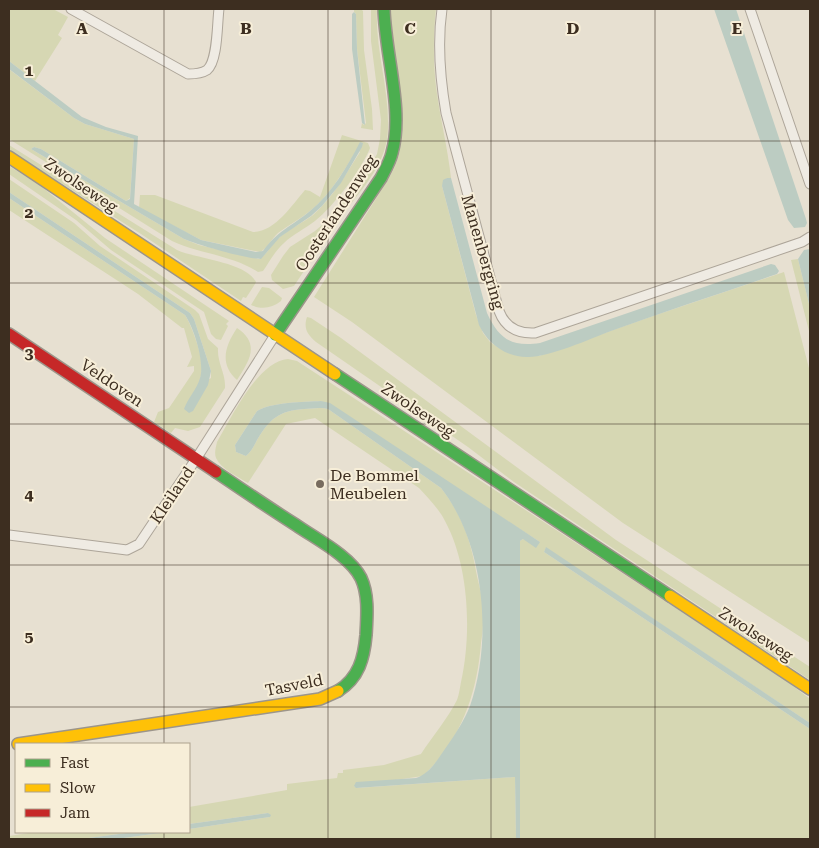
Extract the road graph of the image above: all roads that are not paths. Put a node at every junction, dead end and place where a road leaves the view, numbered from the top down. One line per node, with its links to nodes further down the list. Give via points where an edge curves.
1 (71, 9): 2 (street, via 188,74 205,71 214,60)
2 (219, 9)
3 (384, 9): 10 (street, Oosterlandenweg, via 396,121 390,159 381,178)
4 (442, 9): 8 (street, Manenbergring, via 439,43 446,114 499,311 514,330 535,334)
5 (750, 9): 7 (street)
6 (9, 157): 10 (street, Zwolseweg)
7 (810, 184)
8 (810, 237)
9 (9, 334): 11 (street, Veldoven)
10 (275, 335): 11 (street, Kleiland); 13 (street, Zwolseweg)
11 (196, 459): 12 (street, Kleiland, via 139,544 127,550); 14 (street, Tasveld, via 342,556 354,568 366,596 364,653 358,672 346,686 320,699)
12 (9, 535)
13 (810, 689)
14 (24, 743)

